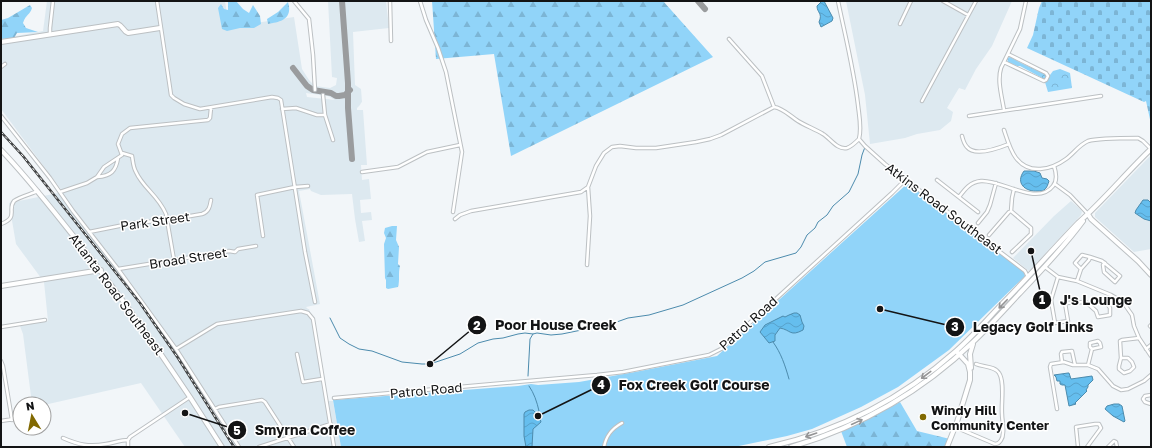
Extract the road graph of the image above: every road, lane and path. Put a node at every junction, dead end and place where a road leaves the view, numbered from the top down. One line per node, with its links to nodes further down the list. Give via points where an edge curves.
1 (52, 1): 14 (street)
2 (157, 1): 13 (street)
3 (294, 1): 22 (street, via 309,18)
4 (390, 1): 16 (street)
5 (420, 1): 38 (street, via 446,72)
6 (838, 1): 35 (street, via 857,97)
7 (911, 1): 12 (street)
8 (943, 1): 11 (street)
9 (976, 1): 11 (street)
10 (1026, 1): 18 (street, via 1020,29)
11 (968, 15): 25 (street)
12 (900, 24)
13 (160, 28): 14 (main road, via 128,33 118,24); 27 (street, via 171,94 194,108)
14 (50, 34): 17 (main road)
15 (729, 40): 26 (street, via 762,76)
16 (391, 41)
17 (1, 42)
18 (1008, 54): 19 (street); 19 (street, via 1046,72 1048,78 1044,81)
19 (1004, 62): 29 (street, via 999,77)
20 (5, 64): 21 (street)
21 (1, 67)
22 (315, 90)
23 (323, 95): 30 (street)
24 (1101, 96): 29 (street)
25 (922, 101)
26 (774, 107): 35 (street, via 823,134 840,148 851,146); 52 (street, via 710,139 653,148 612,147 596,166)
27 (211, 108): 28 (street, via 278,98); 41 (street, via 208,120 130,128 122,134 118,144)
28 (282, 109): 30 (street, via 296,108); 51 (street)
29 (1004, 110): 32 (street)
30 (325, 115): 36 (street)
31 (1, 116): 55 (street)
32 (969, 116)
33 (1004, 130): 37 (street)
34 (962, 136): 37 (street, via 967,148 973,151 985,151)
35 (859, 139): 46 (street, Atkins Road Southeast)
36 (333, 140)
37 (1009, 144): 43 (street, via 1016,158 1026,167 1038,170)
38 (460, 145): 44 (street, via 427,152 398,167); 59 (street, via 462,155)
39 (1151, 149): 43 (street, via 1138,138 1094,140 1083,144); 61 (main road)
40 (1, 150): 54 (main road, Atlanta Road Southeast)
41 (121, 153): 42 (street, via 122,156); 63 (street, via 132,156 135,171 157,198)
42 (118, 158): 45 (street, via 104,167); 45 (street, via 117,166 112,173)
43 (1054, 166): 49 (street)
44 (362, 172)
45 (97, 178): 55 (street)
46 (905, 180): 80 (street, Atkins Road Southeast, via 1025,271); 111 (street, Patrol Road, via 721,349 709,355 597,376)
47 (937, 180): 56 (street)
48 (996, 183): 53 (street); 56 (street, via 974,183); 64 (street, via 987,212)
49 (1055, 184): 53 (street, via 1041,194); 61 (street, via 1070,194)
50 (308, 186): 51 (street)
51 (295, 187): 67 (street, via 256,194); 85 (street)
52 (588, 187): 62 (street, via 576,193 471,211); 74 (street, via 590,216)
53 (1014, 189): 58 (street)
54 (38, 191): 65 (street, via 16,200 12,206 10,219); 78 (main road, Atlanta Road Southeast)
55 (60, 192): 66 (street)
56 (959, 197): 60 (street)
57 (211, 200): 63 (street, Park Street, via 205,213)
58 (1012, 210): 68 (street); 70 (street, via 1032,230)
59 (453, 212)
60 (978, 212)
61 (1088, 214): 75 (main road); 79 (main road); 80 (main road)
62 (455, 219)
63 (167, 220): 66 (street, Park Street, via 134,223); 72 (street)
64 (978, 223)
65 (1, 224)
66 (89, 232): 76 (street)
67 (263, 236)
68 (989, 236)
69 (256, 246): 72 (street, Broad Street, via 238,249 235,252)
70 (1012, 252)
71 (1090, 257): 73 (street); 77 (street); 77 (street, via 1082,255 1075,263)
72 (174, 260): 76 (street, Broad Street)
73 (1105, 263): 73 (street, via 1120,276 1115,282 1104,272)
74 (587, 265)
75 (1045, 267): 81 (street); 86 (main road)
76 (118, 269): 92 (street)
77 (1081, 269): 82 (street)
78 (101, 270): 83 (main road); 110 (main road, Atlanta Road Southeast)
79 (1151, 275)
80 (1028, 277): 86 (main road); 95 (main road, one-way to 95)
81 (1058, 277): 82 (street); 84 (street, via 1051,300 1055,323 1068,321 1065,303 1070,302 1086,302 1096,311 1098,317 1110,315 1108,305)
82 (1077, 281): 84 (street)
83 (1, 286)
84 (1111, 295): 89 (street, via 1123,302 1132,314)
85 (315, 302)
86 (1011, 303): 90 (main road)
87 (45, 320): 88 (street)
88 (1, 327)
89 (1139, 338): 94 (street); 98 (street, via 1120,341)
90 (973, 342): 95 (main road); 106 (main road, via 970,354)
91 (1151, 345): 94 (street)
92 (176, 349): 105 (street, via 217,324 301,311 308,313 313,319); 113 (street)
93 (1092, 349): 103 (street)
94 (1146, 349): 97 (street)
95 (958, 353): 106 (main road, via 968,364); 130 (main road, one-way to 130, via 910,387 868,411 819,433); 131 (main road, one-way to 95, via 833,433 878,413 924,384)
96 (297, 354): 105 (street, via 303,382)
97 (1151, 356)
98 (1122, 358): 98 (street, via 1119,369 1124,373 1130,371 1134,367 1131,360)
99 (1, 361): 107 (street)
100 (1062, 362): 102 (street); 102 (street, via 1062,352 1072,350); 114 (street, via 1050,366)
101 (976, 364): 119 (street, via 994,368 1000,375 1003,434 1000,442 995,444)
102 (1075, 365): 103 (street)
103 (1088, 365): 104 (street, via 1101,372 1120,390 1128,389)
104 (1151, 376)
105 (322, 379): 118 (street)
106 (970, 380): 119 (main road)
107 (6, 383): 108 (street); 115 (street)
108 (1, 384)
109 (1151, 395): 112 (street, via 1143,399)
110 (190, 398): 122 (street); 124 (main road, Atlanta Road Southeast)
111 (334, 398)
112 (1151, 404)
113 (215, 408): 121 (street, via 262,400); 125 (street)
114 (1057, 409)
115 (12, 420): 116 (street)
116 (1, 422)
117 (622, 423): 129 (street, via 610,431)
118 (331, 424): 121 (street); 128 (street)
119 (955, 428): 132 (main road)
120 (63, 438): 122 (street, via 88,446)
121 (288, 438): 126 (street); 127 (street)
122 (128, 440): 123 (street)
123 (128, 447)
124 (222, 447)
125 (239, 447)
126 (259, 447)
127 (294, 447)
128 (334, 447)
129 (604, 447)
130 (769, 447)
131 (791, 447)
132 (947, 447)
133 (1078, 447): 134 (street, via 1076,427 1099,424 1101,428)
134 (1087, 447)
135 (1108, 447): 136 (street, via 1114,441)
136 (1117, 447)

